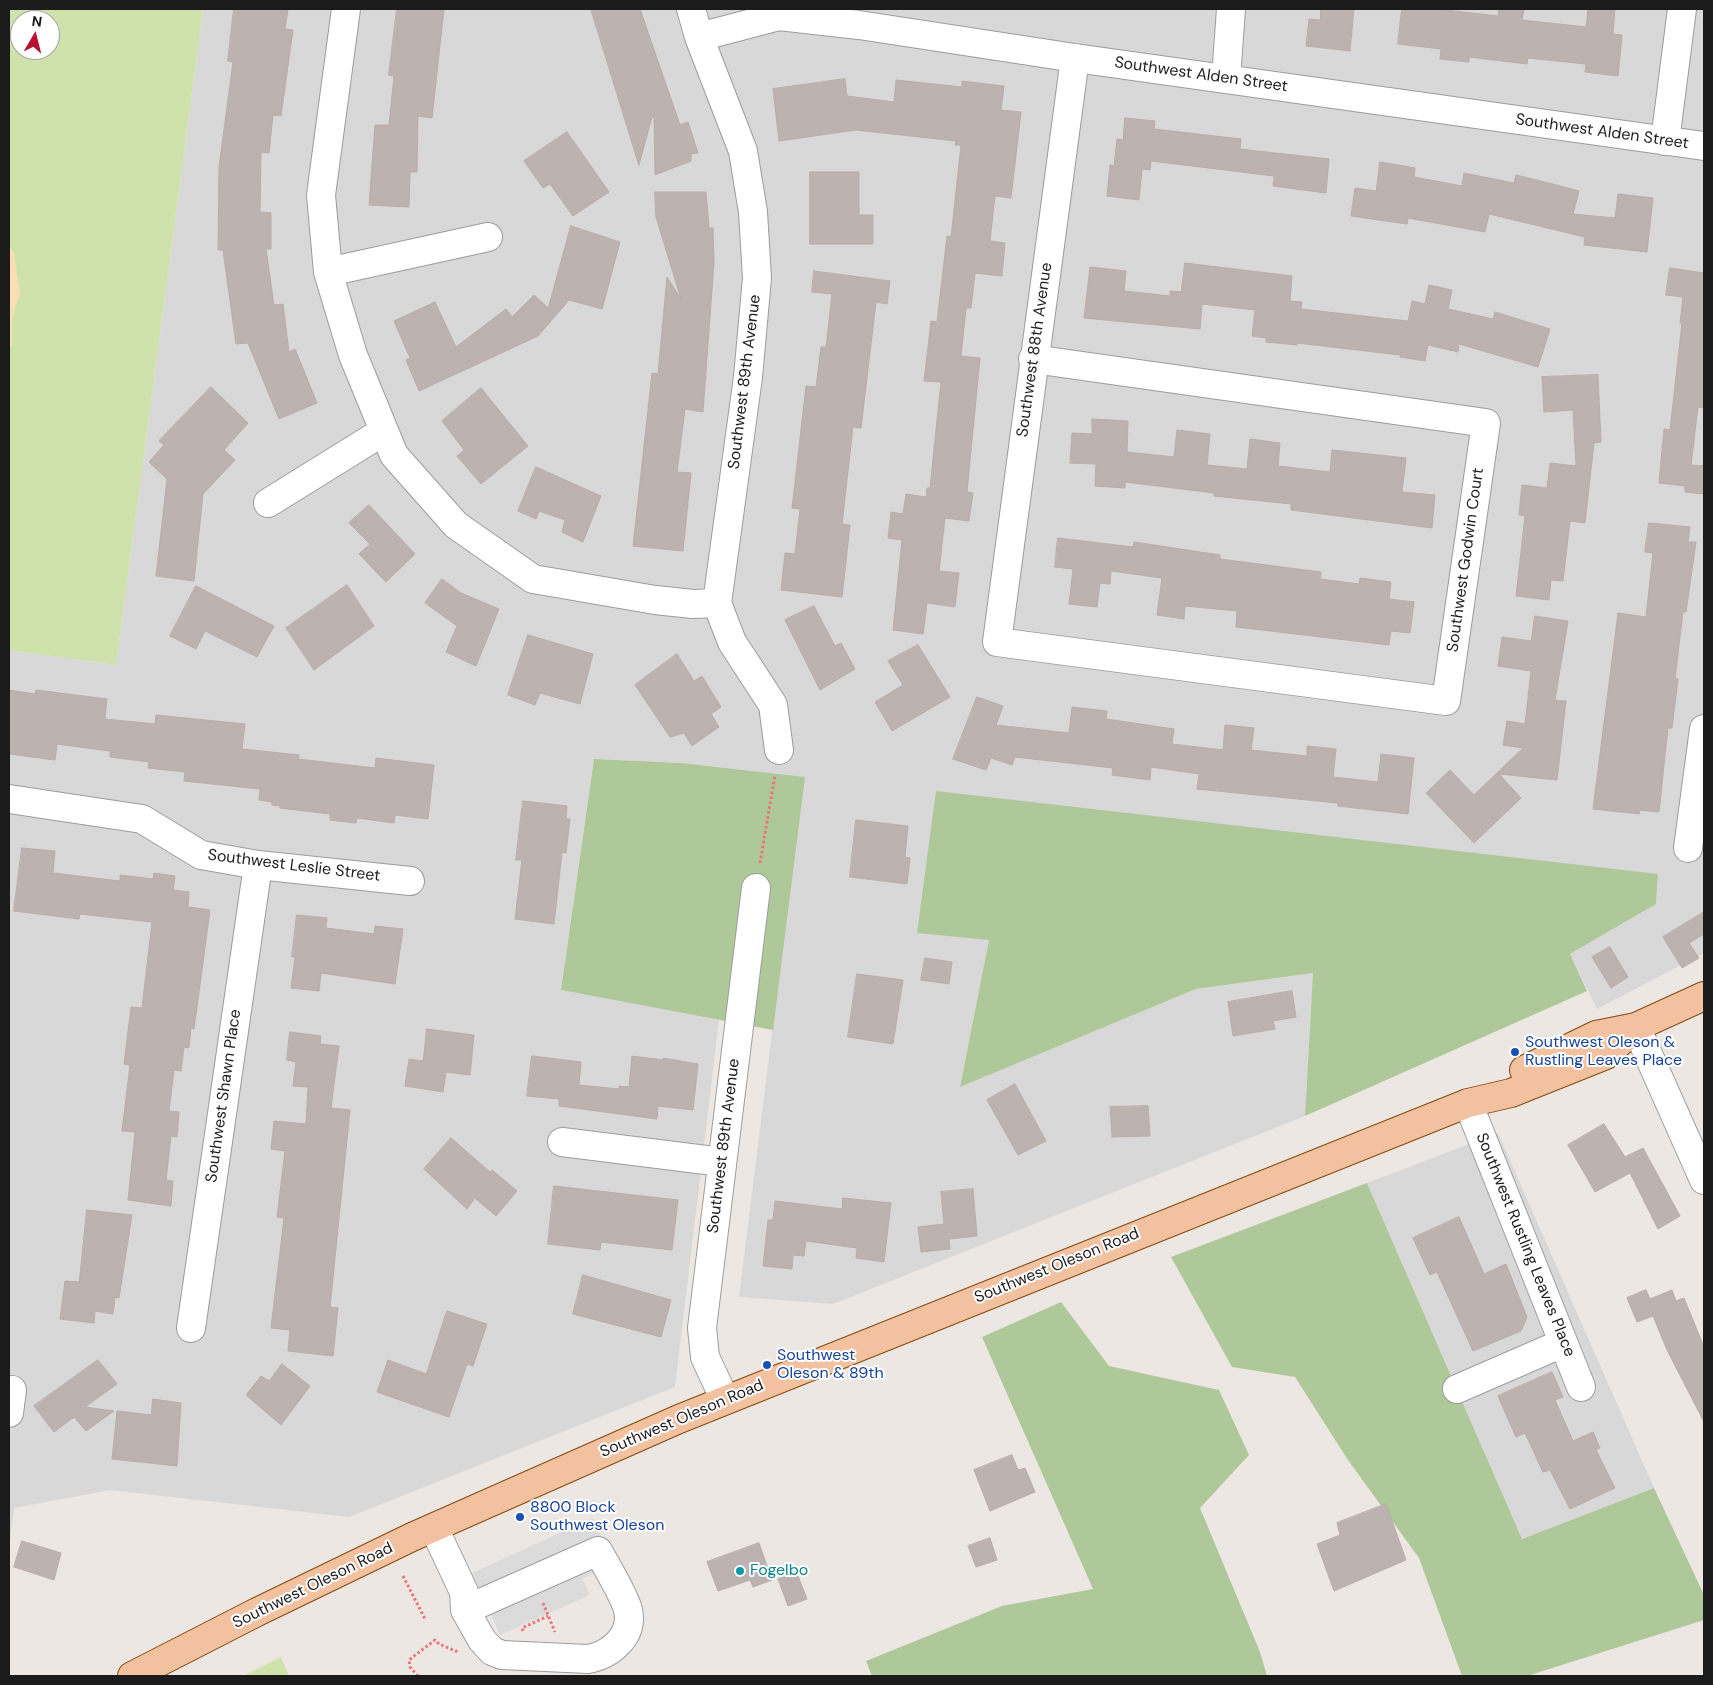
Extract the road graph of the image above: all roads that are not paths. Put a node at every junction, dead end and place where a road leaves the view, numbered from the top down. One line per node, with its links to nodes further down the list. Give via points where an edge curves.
1 (346, 9): 11 (street, via 321,195)
2 (691, 9): 5 (street, Southwest 89th Avenue)
3 (1231, 9): 7 (street)
4 (1682, 9): 8 (street)
5 (699, 37): 6 (street, Southwest Alden Street, via 778,16); 15 (street, Southwest 89th Avenue, via 743,151 753,212 757,278 748,377)
6 (1075, 58): 7 (street, Southwest Alden Street); 12 (street, Southwest 88th Avenue)
7 (1226, 78): 8 (street, Southwest Alden Street)
8 (1665, 141): 9 (street, Southwest Alden Street)
9 (1704, 146)
10 (488, 236): 11 (street)
11 (328, 272): 13 (street, via 353,355)
12 (1033, 359): 16 (street, Southwest 88th Avenue); 16 (street, Southwest Godwin Court, via 1486,423 1446,701)
13 (384, 431): 14 (street); 15 (street, via 394,455 456,525 533,578 655,600)
14 (268, 503)
15 (717, 603): 18 (street, Southwest 89th Avenue, via 732,642 773,705)
16 (997, 642)
17 (1704, 729): 20 (street)
18 (779, 750)
19 (9, 799): 21 (street, Southwest Leslie Street, via 142,819 201,855)
20 (1688, 848)
21 (258, 865): 22 (street, Southwest Leslie Street); 30 (street, Southwest Shawn Place)
22 (410, 881)
23 (756, 888): 28 (street, Southwest 89th Avenue)
24 (1704, 996): 25 (main road, Southwest Oleson Road)
25 (1636, 1027): 26 (main road, Southwest Oleson Road, via 1606,1055 1510,1093); 29 (street)
26 (1468, 1103): 31 (street, Southwest Rustling Leaves Place); 34 (main road, Southwest Oleson Road)
27 (562, 1142): 28 (street)
28 (722, 1162): 34 (street, Southwest 89th Avenue, via 702,1328 705,1357)
29 (1704, 1180)
30 (191, 1328)
31 (1563, 1343): 32 (street, Southwest Rustling Leaves Place); 33 (street)
32 (1581, 1387)
33 (1457, 1389)
34 (725, 1400): 35 (main road, Southwest Oleson Road)
35 (434, 1528): 36 (street, via 464,1592); 37 (main road, Southwest Oleson Road)
36 (465, 1610): 36 (street, via 598,1551 628,1610 628,1625 613,1650 602,1656 588,1659 502,1655 492,1651 482,1640)
37 (132, 1676)

